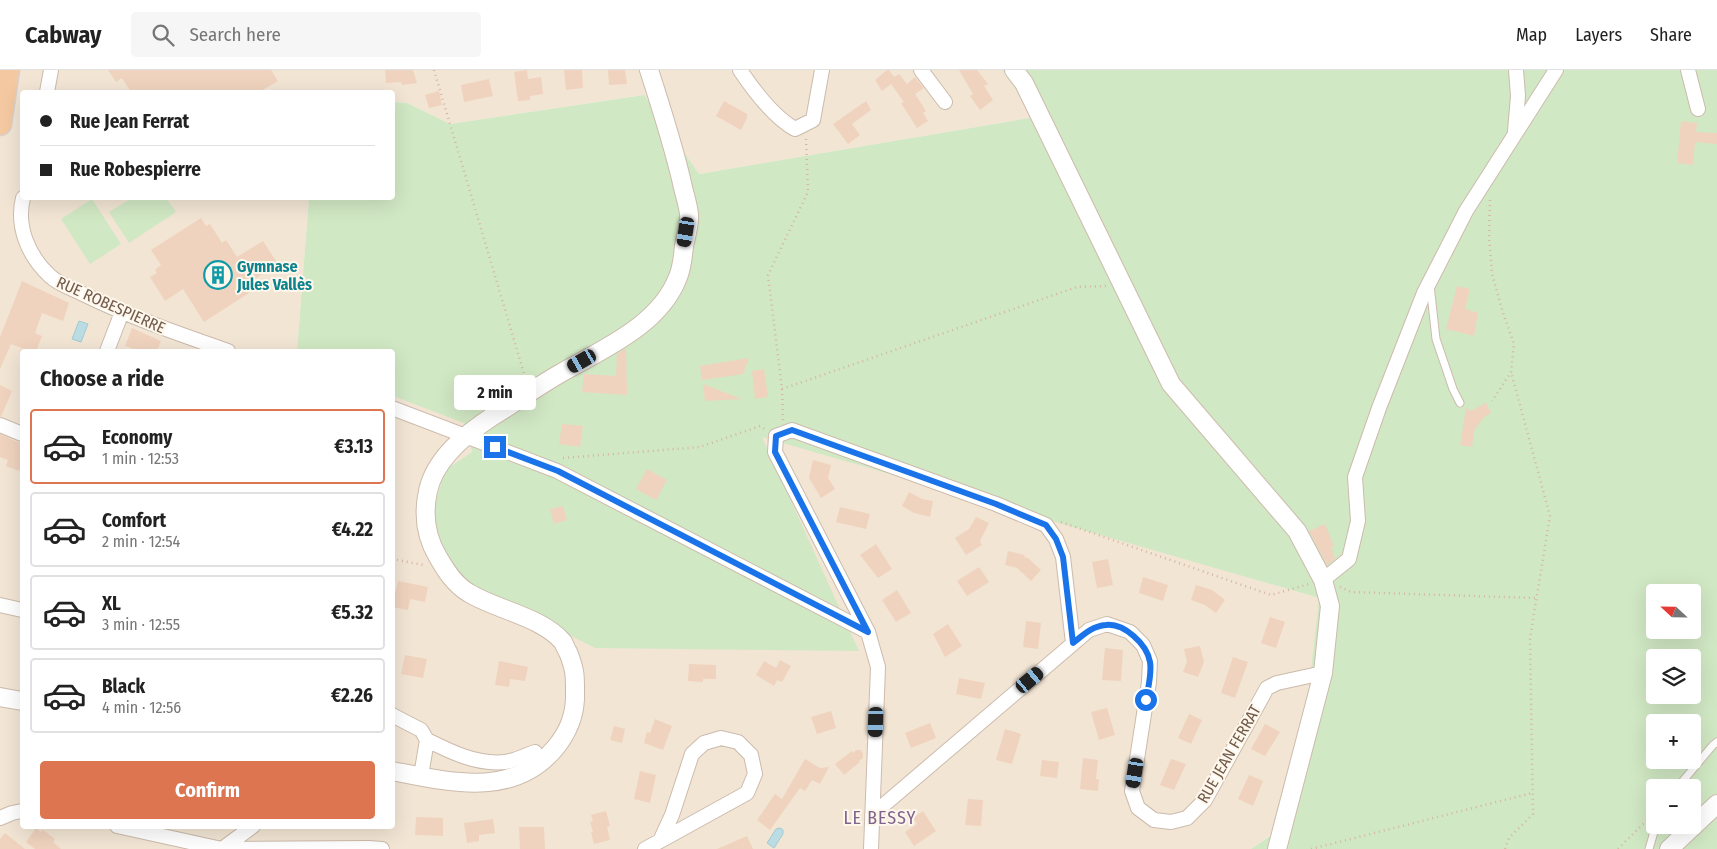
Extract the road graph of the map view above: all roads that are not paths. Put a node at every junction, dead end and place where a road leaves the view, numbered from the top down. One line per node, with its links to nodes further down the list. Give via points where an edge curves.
1 (8, 70): 14 (highway)
2 (51, 70): 11 (street)
3 (649, 70): 25 (street, via 672,143 689,216 678,277 664,303 631,334 529,393 477,426)
4 (740, 70): 5 (street, via 783,122 795,129 813,120)
5 (822, 70)
6 (921, 70): 12 (street)
7 (1014, 70): 26 (street, via 1024,83 1171,384 1297,531)
8 (1516, 70): 15 (street, via 1518,96)
9 (1556, 70): 15 (street)
10 (1688, 70): 13 (street)
11 (47, 90)
12 (945, 102)
13 (1698, 109)
14 (0, 124)
15 (1514, 134): 17 (street, via 1466,210)
16 (23, 200): 18 (street, RUE ROBESPIERRE, via 20,224 37,263 51,278)
17 (1430, 282): 21 (lane, via 1436,339); 26 (street, via 1355,477 1358,522 1349,559)
18 (122, 312): 19 (street); 20 (street, RUE ROBESPIERRE)
19 (108, 349)
20 (222, 349)
21 (1460, 403)
22 (395, 409): 25 (street)
23 (0, 425): 24 (street)
24 (20, 433)
25 (466, 437): 29 (street, via 558,471); 39 (street, via 444,458 428,489 426,527 431,545 450,577 467,592 533,621 564,643 575,670 574,710 566,734 545,761 522,774 470,784)
26 (1323, 580): 31 (street, via 1330,606)
27 (0, 605): 28 (street)
28 (20, 610)
29 (868, 632): 30 (street, via 775,452 776,436 792,430 1046,525 1063,557); 43 (street, via 878,667)
30 (1073, 643): 31 (street, RUE JEAN FERRAT, via 1089,630 1107,624 1130,632 1143,645 1150,661 1149,682 1132,791 1138,808 1154,820 1171,822 1187,818 1205,800 1267,688); 43 (street, RUE JEAN FERRAT)
31 (1323, 673): 53 (street)
32 (0, 697): 33 (street)
33 (20, 701)
34 (395, 717): 35 (street)
35 (424, 735): 37 (street, via 449,751 481,762 506,762); 39 (street)
36 (1717, 742): 40 (lane)
37 (535, 752)
38 (395, 771): 39 (street)
39 (421, 776)
40 (1685, 779)
41 (1717, 804): 55 (street)
42 (20, 811): 44 (street)
43 (872, 815): 52 (street)
44 (0, 818)
45 (131, 829): 49 (street)
46 (249, 829): 49 (street)
47 (1653, 834): 54 (lane)
48 (660, 842): 48 (street, via 747,793 755,774 751,755 738,742 721,738 704,743 692,754); 51 (street)
49 (222, 849): 50 (street)
50 (373, 849)
51 (645, 849)
52 (871, 849)
53 (1277, 849)
54 (1649, 849)
55 (1669, 849)

